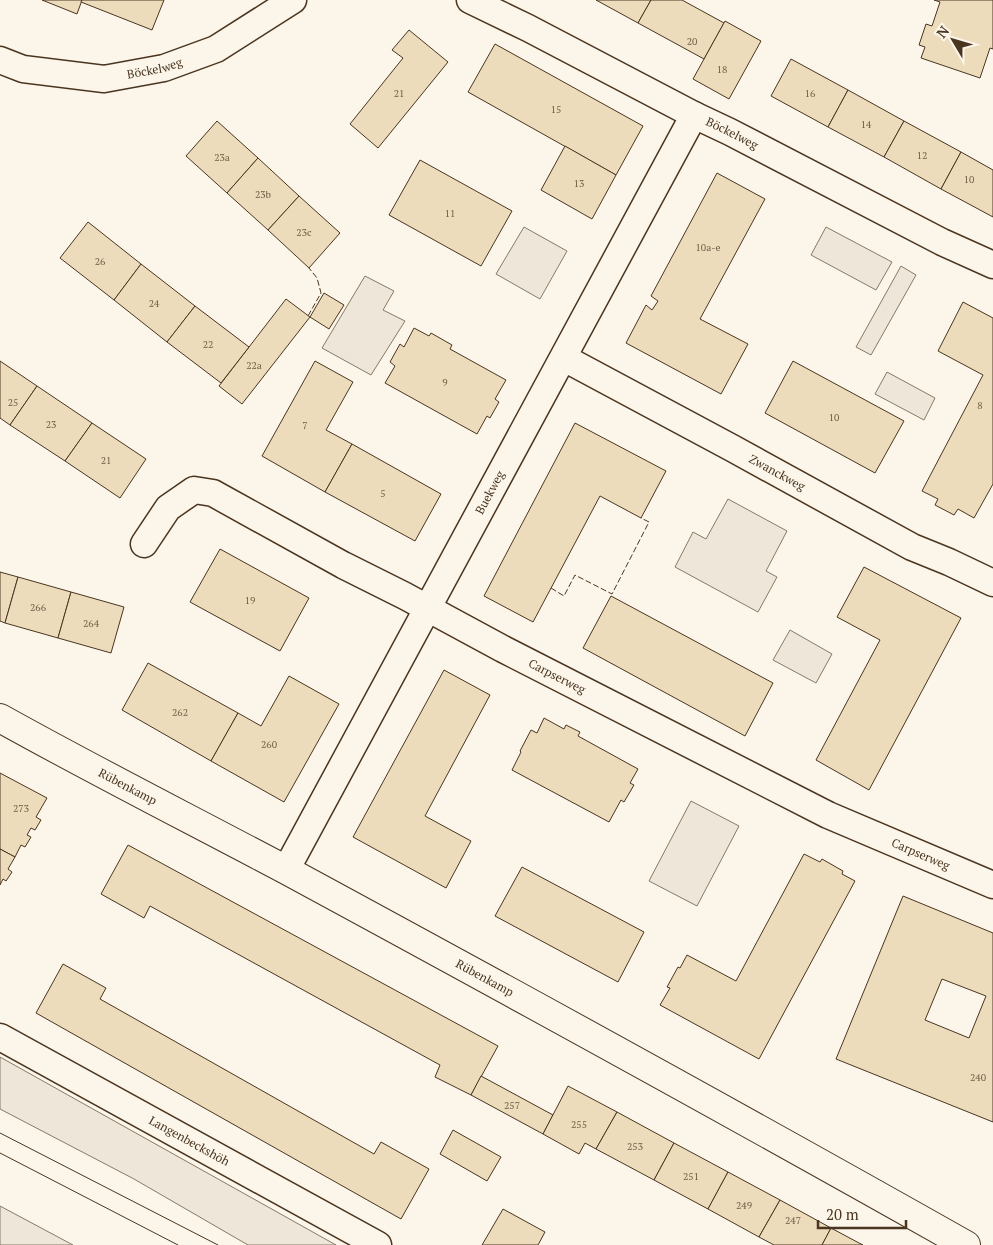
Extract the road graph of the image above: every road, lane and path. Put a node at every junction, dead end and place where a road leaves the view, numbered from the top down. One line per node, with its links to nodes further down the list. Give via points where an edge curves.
1 (293, 0): 3 (street, Böckelweg, via 216,48 164,68 104,80 23,69)
2 (470, 0): 4 (street, Böckelweg)
3 (0, 60)
4 (694, 115): 5 (street, Böckelweg); 6 (street, Buekweg)
5 (993, 265)
6 (564, 358): 8 (street, Zwanckweg, via 912,547); 9 (street, Buekweg)
7 (144, 544): 9 (street, Carpserweg, via 168,508 194,490 212,494)
8 (993, 583)
9 (428, 608): 11 (street, Buekweg); 12 (street, Carpserweg, via 828,815)
10 (0, 718): 11 (street, Rübenkamp)
11 (286, 870): 15 (street, Rübenkamp)
12 (993, 885)
13 (0, 1037): 14 (street, Langenbeckshöh)
14 (378, 1245)
15 (966, 1245)

